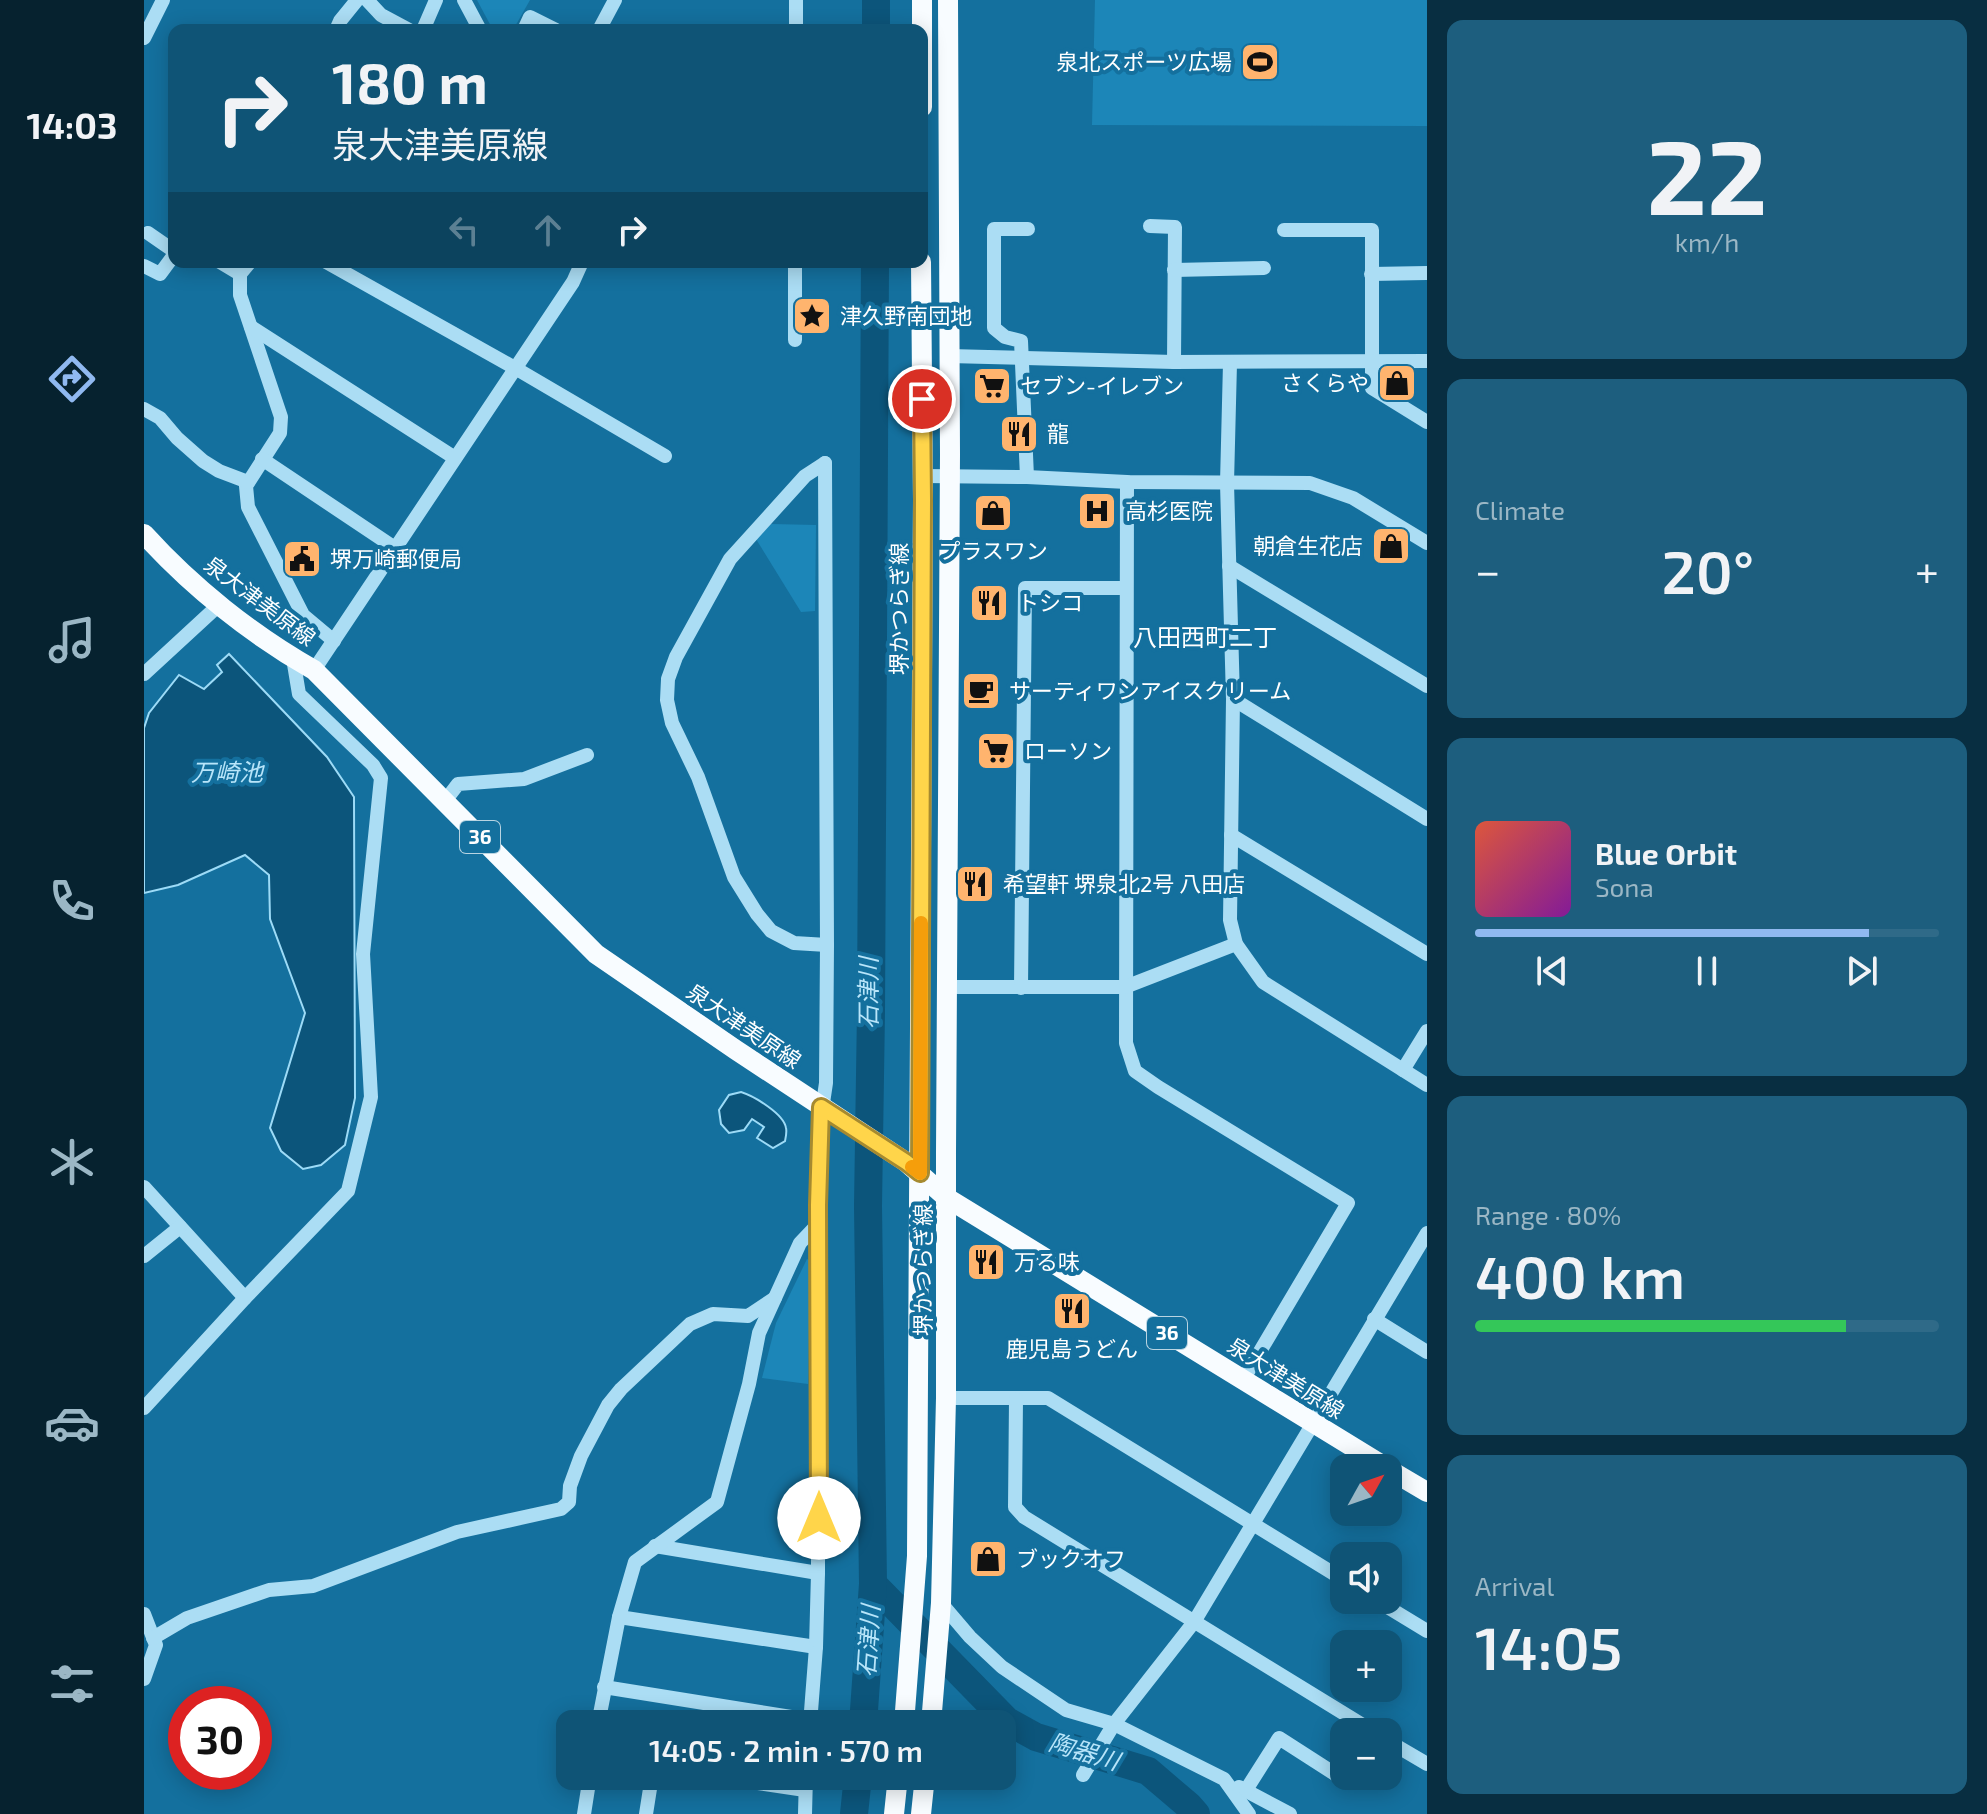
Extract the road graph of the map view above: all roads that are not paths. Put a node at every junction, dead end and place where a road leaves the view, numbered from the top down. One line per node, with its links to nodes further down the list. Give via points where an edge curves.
1 (163, 0): 19 (street)
2 (357, 0): 10 (street)
3 (367, 0): 11 (street)
4 (436, 0): 12 (street)
5 (464, 0): 13 (street)
6 (615, 0): 16 (street)
7 (796, 0): 17 (street)
8 (922, 0): 18 (main road)
9 (948, 0): 40 (main road, 堺かつらぎ線)
10 (339, 24)
11 (398, 24)
12 (426, 24)
13 (477, 24)
14 (527, 24): 15 (street, via 530,17)
15 (544, 24)
16 (602, 24)
17 (796, 24)
18 (922, 24)
19 (144, 38)
20 (1150, 226): 34 (street, via 1175,227)
21 (1028, 229): 41 (street, via 994,229 994,328 1021,341)
22 (1284, 230): 37 (street, via 1372,230)
23 (148, 233): 24 (street)
24 (168, 248)
25 (168, 262): 26 (street, via 160,274)
26 (144, 266)
27 (230, 268): 36 (street)
28 (245, 268): 36 (street)
29 (337, 268): 46 (street)
30 (579, 268): 46 (street)
31 (795, 268): 39 (street)
32 (921, 268): 52 (main road, 堺かつらぎ線)
33 (1264, 268): 34 (street)
34 (1174, 270): 43 (street)
35 (1427, 273): 37 (street)
36 (240, 274): 38 (street, via 240,295)
37 (1371, 274): 44 (street)
38 (251, 327): 50 (street); 51 (street, via 281,417 280,433)
39 (795, 340)
40 (949, 356): 41 (street); 53 (main road, 堺かつらぎ線)
41 (1023, 359): 43 (street); 54 (street)
42 (1427, 361): 44 (street)
43 (1174, 362): 45 (street)
44 (1370, 362): 45 (street); 48 (street, via 1372,388)
45 (1230, 363): 57 (street)
46 (515, 368): 49 (street); 50 (street)
47 (144, 409): 55 (street, via 203,461)
48 (1427, 422)
49 (665, 456)
50 (455, 458): 60 (street)
51 (262, 459): 55 (street); 60 (street)
52 (923, 476): 53 (street); 84 (main road, 堺かつらぎ線)
53 (949, 476): 54 (street); 77 (main road, 堺かつらぎ線)
54 (1027, 477): 56 (street)
55 (248, 482): 64 (street, via 248,507 303,615)
56 (1127, 482): 57 (street); 62 (street)
57 (1227, 483): 59 (street, via 1310,483 1353,498); 61 (street)
58 (144, 534): 63 (main road, 泉大津美原線 / 36)
59 (1427, 543)
60 (395, 548): 64 (street)
61 (1229, 566): 68 (street); 69 (street)
62 (1126, 588): 78 (street); 79 (street, via 1025,588)
63 (220, 604): 65 (main road, 泉大津美原線 / 36); 67 (street)
64 (334, 641): 66 (street)
65 (293, 658): 66 (main road, 泉大津美原線 / 36); 91 (street, via 299,694 381,778 363,954 371,1097 348,1191)
66 (314, 670): 71 (main road, 泉大津美原線 / 36)
67 (144, 674)
68 (1427, 686)
69 (1233, 699): 72 (street); 73 (street)
70 (587, 755): 71 (street, via 524,779 458,784)
71 (445, 801): 83 (main road, 泉大津美原線 / 36, via 596,954)
72 (1427, 819)
73 (1231, 835): 74 (street, via 1230,920); 76 (street)
74 (1236, 944): 78 (street); 81 (street, via 1263,982)
75 (827, 945): 75 (street, via 827,867 825,463 805,476 730,559 676,657 667,700 734,877 757,914 771,931 794,943); 83 (street)
76 (1427, 954)
77 (947, 987): 79 (street); 86 (main road, 堺かつらぎ線)
78 (1125, 987): 79 (street); 95 (street, via 1126,1043 1135,1071 1348,1203)
79 (1021, 988)
80 (1427, 1031): 81 (street)
81 (1403, 1070): 82 (street)
82 (1427, 1085)
83 (829, 1112): 84 (main road, 泉大津美原線 / 36); 87 (street)
84 (920, 1173): 86 (main road, 泉大津美原線 / 36); 120 (main road, 堺かつらぎ線, via 917,1556)
85 (144, 1187): 88 (street)
86 (947, 1198): 95 (main road, 泉大津美原線 / 36); 96 (main road, 堺かつらぎ線)
87 (819, 1223): 92 (street, via 800,1243); 106 (street)
88 (180, 1227): 90 (street); 91 (street)
89 (1427, 1233): 93 (street)
90 (144, 1256)
91 (245, 1298): 98 (street)
92 (775, 1298): 104 (street, via 759,1333 717,1502); 113 (street, via 748,1316 713,1314 690,1324 621,1389 581,1456 569,1502 561,1509 457,1532 313,1586 269,1590 187,1618)
93 (1374, 1319): 94 (street); 99 (street)
94 (1427, 1352)
95 (1243, 1380): 99 (main road, 泉大津美原線 / 36)
96 (946, 1398): 97 (street); 107 (main road, 堺かつらぎ線)
97 (1016, 1399): 103 (street, via 1048,1398); 111 (street, via 1015,1507)
98 (144, 1408)
99 (1313, 1423): 100 (main road, 泉大津美原線 / 36); 103 (street)
100 (1365, 1454)
101 (1402, 1477): 102 (main road, 泉大津美原線 / 36)
102 (1427, 1492)
103 (1252, 1524): 105 (street); 111 (street)
104 (655, 1546): 106 (street); 110 (street, via 635,1562)
105 (1330, 1571)
106 (818, 1573): 114 (street)
107 (941, 1607): 121 (main road, 堺かつらぎ線); 123 (street, via 1002,1667 1066,1710)
108 (144, 1614): 113 (street)
109 (1399, 1614): 112 (street)
110 (619, 1617): 114 (street); 116 (street)
111 (1194, 1622): 122 (street); 123 (street)
112 (1427, 1631)
113 (153, 1638): 115 (street, via 156,1645)
114 (816, 1647): 119 (street)
115 (144, 1679)
116 (604, 1687): 117 (street); 118 (street)
117 (600, 1710)
118 (739, 1710)
119 (811, 1710)
120 (905, 1710)
121 (932, 1710)
122 (1348, 1718)
123 (1111, 1728): 127 (street); 128 (street)
124 (1402, 1749): 125 (street)
125 (1427, 1764)
126 (1330, 1771): 134 (street, via 1279,1738)
127 (1083, 1775)
128 (1224, 1779): 134 (street); 140 (street)
129 (588, 1790): 135 (street)
130 (650, 1790): 136 (street)
131 (806, 1790): 137 (street)
132 (897, 1790): 138 (main road)
133 (924, 1790): 139 (main road)
134 (1246, 1790): 141 (street)
135 (584, 1814)
136 (646, 1814)
137 (805, 1814)
138 (894, 1814)
139 (921, 1814)
140 (1249, 1814)
141 (1290, 1814)

